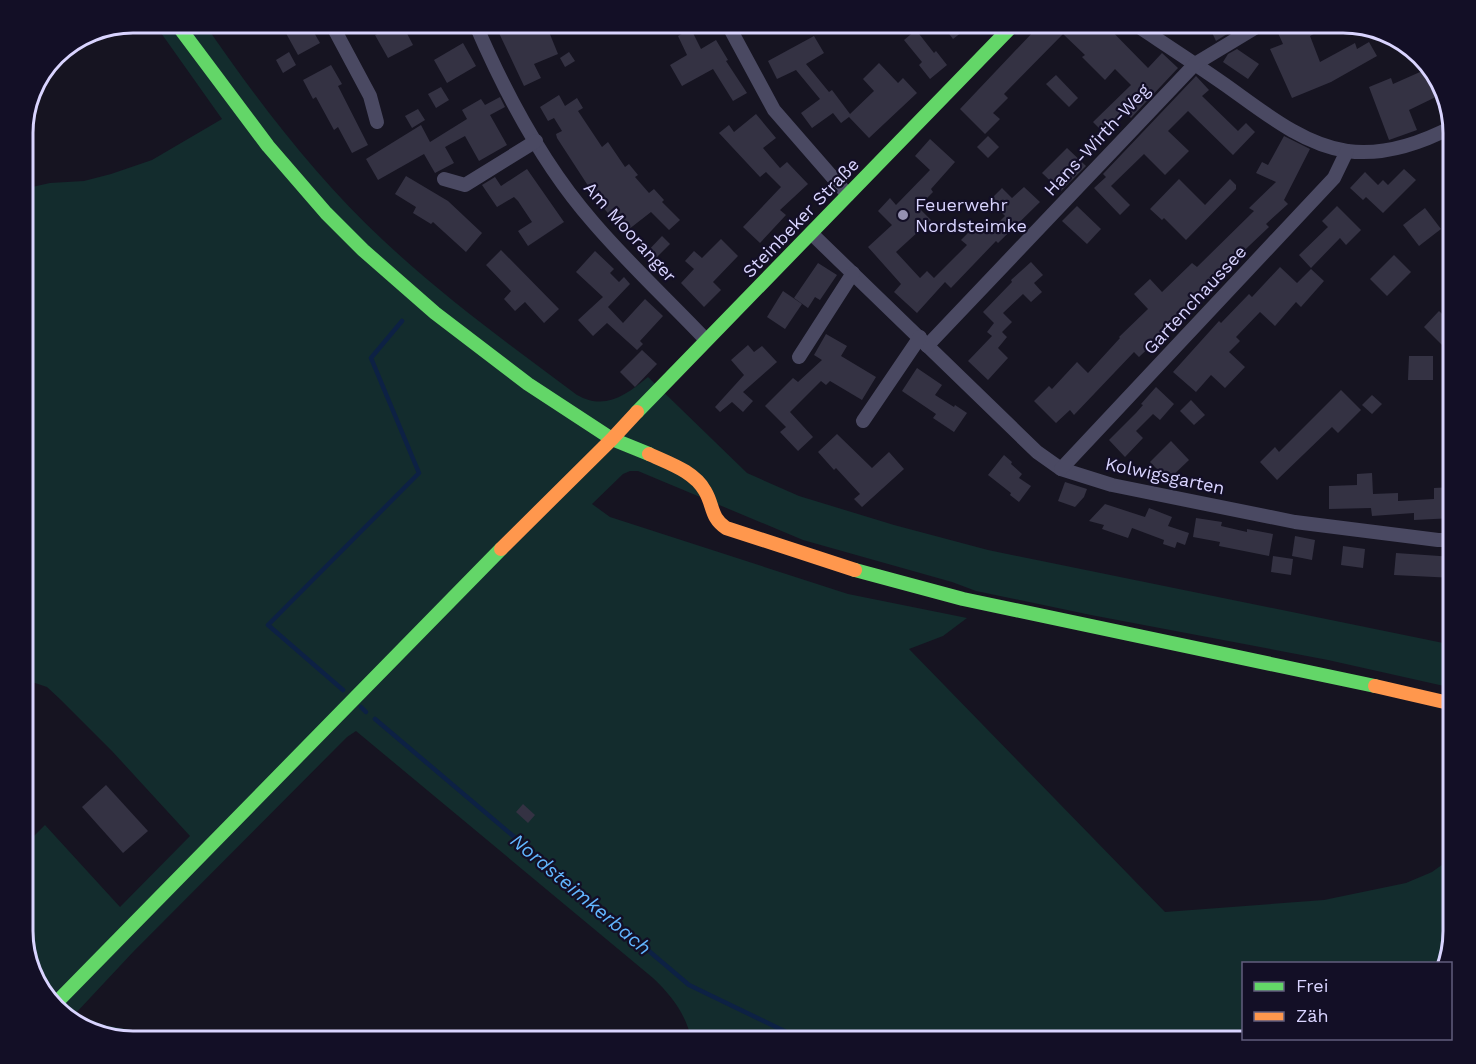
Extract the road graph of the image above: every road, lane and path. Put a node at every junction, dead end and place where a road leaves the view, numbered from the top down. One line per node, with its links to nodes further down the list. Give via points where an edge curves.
1 (184, 33): 21 (street, via 268,146 363,250 478,347)
2 (337, 33): 9 (street, via 370,96)
3 (480, 33): 11 (street, Am Mooranger, via 494,67)
4 (733, 33): 14 (street, via 774,110)
5 (1005, 33): 14 (street, Steinbeker Straße)
6 (1149, 33): 8 (street)
7 (1245, 33): 8 (street, Hans-Wirth-Weg)
8 (1195, 64): 12 (street, via 1282,124 1317,142); 18 (street, Hans-Wirth-Weg)
9 (377, 122)
10 (1443, 131): 12 (street, via 1378,152)
11 (536, 141): 13 (street, via 465,185); 17 (street, Am Mooranger, via 593,222)
12 (1347, 151): 22 (street, Gartenchaussee, via 1334,178)
13 (444, 179)
14 (848, 195): 15 (street, Steinbeker Straße)
15 (812, 234): 16 (street, Kolwigsgarten); 17 (street, Steinbeker Straße)
16 (853, 273): 18 (street, Kolwigsgarten); 19 (street)
17 (706, 340): 21 (street, Steinbeker Straße)
18 (923, 342): 20 (street); 22 (street, Kolwigsgarten, via 1037,452)
19 (799, 357)
20 (863, 421)
21 (612, 439): 24 (street, via 687,472 705,490 716,521 726,528 832,564 963,599); 25 (street, Steinbeker Straße)
22 (1061, 469): 23 (street, Kolwigsgarten, via 1112,485 1295,522)
23 (1443, 540)
24 (1443, 701)
25 (60, 999)

